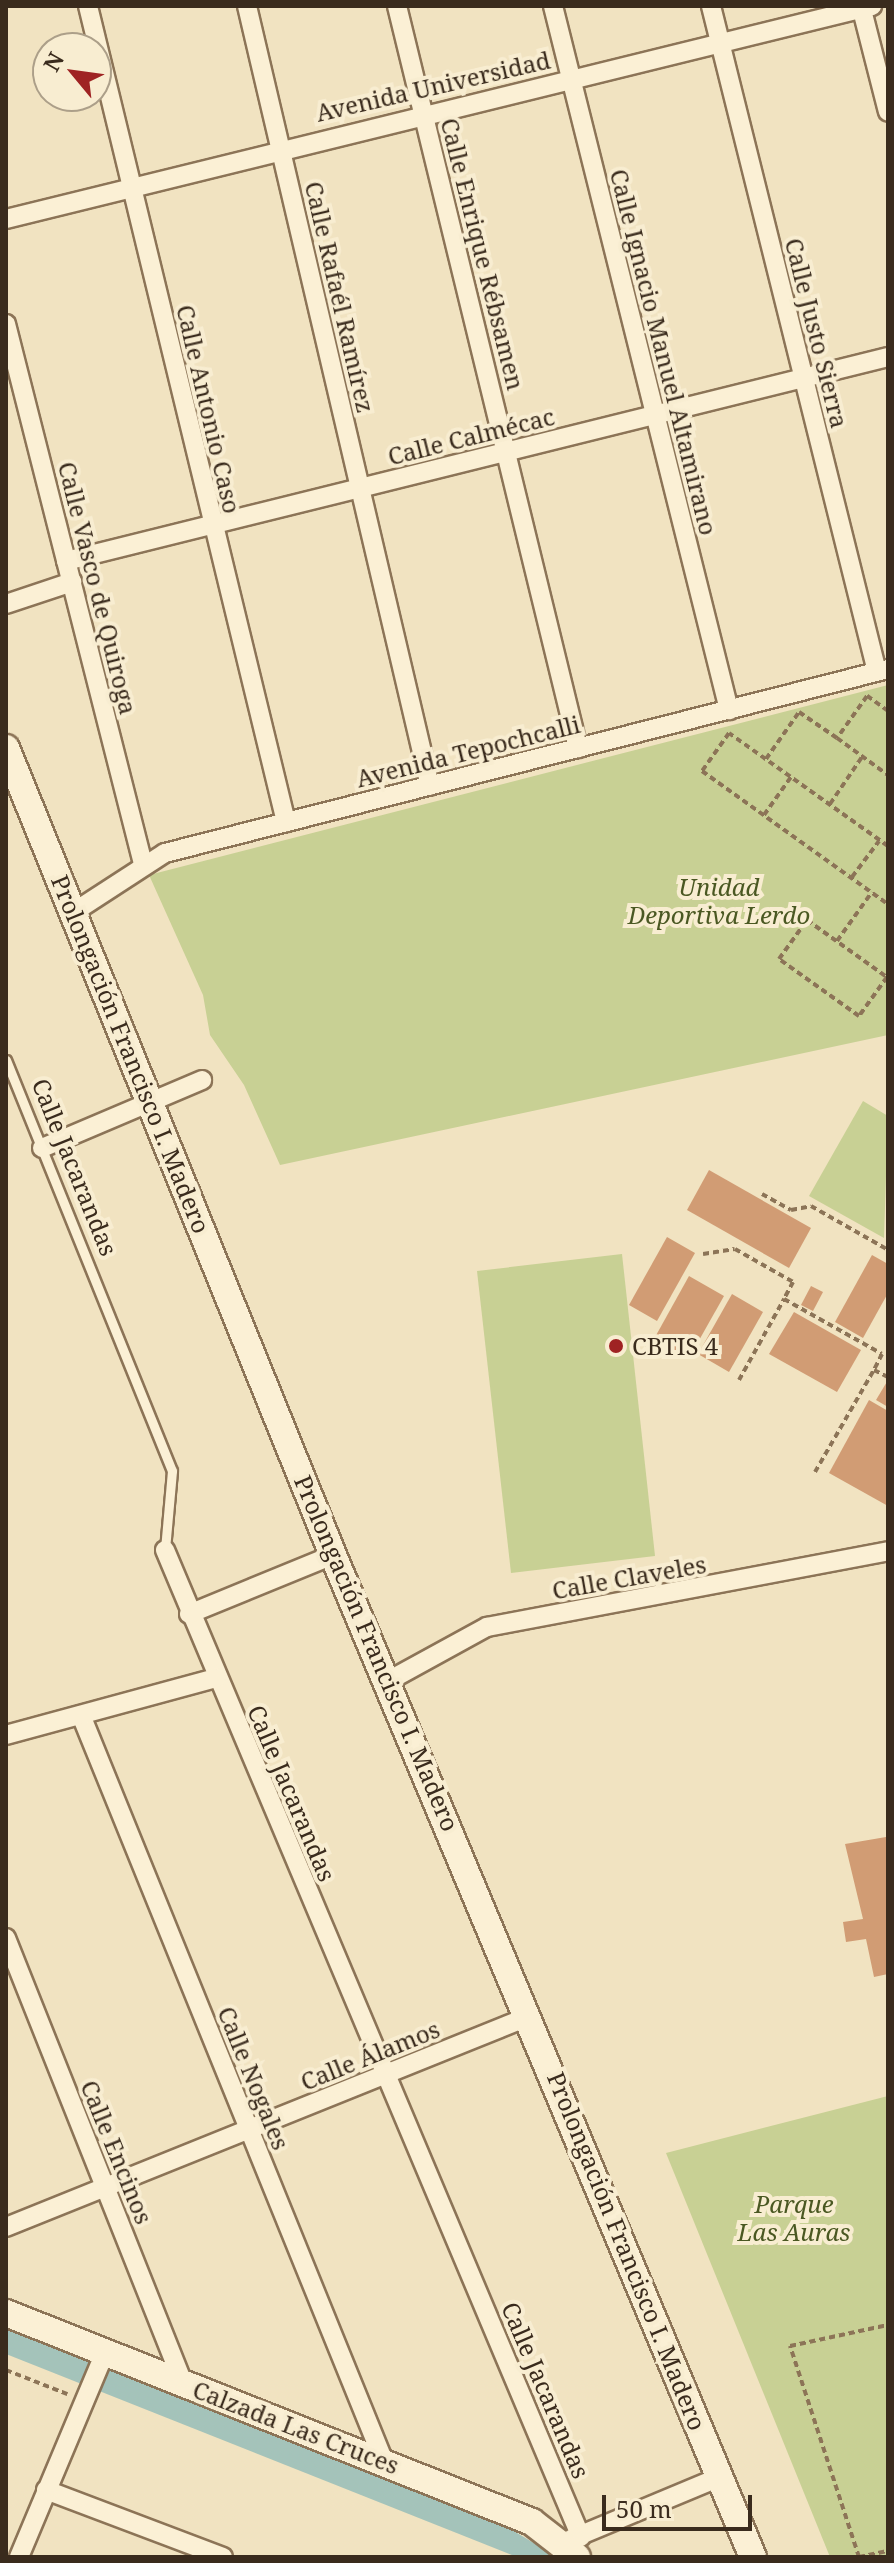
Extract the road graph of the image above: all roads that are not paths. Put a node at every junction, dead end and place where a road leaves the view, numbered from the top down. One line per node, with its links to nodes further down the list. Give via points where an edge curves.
1 (88, 6): 12 (street, Calle Antonio Caso)
2 (247, 6): 11 (street, Calle Rafaél Ramírez)
3 (397, 6): 10 (street, Calle Enrique Rébsamen)
4 (553, 6): 8 (street, Calle Ignacio Manuel Altamirano)
5 (711, 6): 7 (street, Calle Justo Sierra)
6 (865, 7): 7 (street, Avenida Universidad); 9 (street)
7 (720, 43): 8 (street, Avenida Universidad); 16 (street, Calle Justo Sierra)
8 (571, 78): 10 (street, Avenida Universidad); 17 (street, Calle Ignacio Manuel Altamirano)
9 (888, 112)
10 (422, 113): 11 (street, Avenida Universidad); 18 (street, Calle Enrique Rébsamen)
11 (281, 147): 12 (street, Avenida Universidad); 19 (street, Calle Rafaél Ramírez)
12 (131, 186): 13 (street, Avenida Universidad); 20 (street, Calle Antonio Caso)
13 (6, 219)
14 (6, 324): 21 (street, Calle Vasco de Quiroga)
15 (888, 357): 16 (street, Calle Calmécac)
16 (804, 378): 17 (street, Calle Calmécac); 24 (street, Calle Justo Sierra)
17 (655, 415): 18 (street, Calle Calmécac); 25 (street, Calle Ignacio Manuel Altamirano)
18 (508, 452): 19 (street, Calle Calmécac); 27 (street, Calle Enrique Rébsamen)
19 (360, 488): 20 (street, Calle Calmécac); 28 (street, Calle Rafaél Ramírez)
20 (212, 525): 21 (street, Calle Calmécac); 29 (street, Calle Antonio Caso)
21 (66, 561): 22 (street, Calle Vasco de Quiroga)
22 (72, 582): 23 (street); 30 (street, Calle Vasco de Quiroga)
23 (6, 604)
24 (882, 671): 25 (street, Avenida Tepochcalli)
25 (729, 710): 27 (street, Avenida Tepochcalli)
26 (6, 748): 31 (main road, Prolongación Francisco I. Madero)
27 (578, 748): 28 (street, Avenida Tepochcalli)
28 (430, 786): 29 (street, Avenida Tepochcalli)
29 (286, 822): 30 (street, Avenida Tepochcalli)
30 (143, 864): 31 (street, Avenida Tepochcalli)
31 (74, 912): 34 (main road, Prolongación Francisco I. Madero)
32 (6, 1060): 35 (lane, Calle Jacarandas)
33 (202, 1080): 34 (street)
34 (150, 1101): 35 (street); 38 (main road, Prolongación Francisco I. Madero)
35 (42, 1148): 36 (lane, Calle Jacarandas, via 172,1471)
36 (165, 1550): 39 (street, Calle Jacarandas)
37 (888, 1551): 41 (street, Calle Claveles, via 487,1627)
38 (333, 1555): 39 (street); 41 (main road, Prolongación Francisco I. Madero)
39 (189, 1614): 40 (street, Calle Jacarandas)
40 (216, 1678): 42 (street); 46 (street, Calle Jacarandas)
41 (390, 1680): 45 (main road, Prolongación Francisco I. Madero)
42 (81, 1715): 43 (street); 47 (street, Calle Nogales)
43 (6, 1735)
44 (6, 1938): 48 (street, Calle Encinos)
45 (530, 2016): 46 (street, Calle Álamos); 54 (main road, Prolongación Francisco I. Madero)
46 (388, 2074): 47 (street, Calle Álamos); 56 (street, Calle Jacarandas)
47 (249, 2129): 48 (street, Calle Álamos); 53 (street, Calle Nogales)
48 (105, 2187): 49 (street, Calle Álamos); 52 (street, Calle Encinos)
49 (6, 2227)
50 (6, 2313): 51 (main road, Calzada Las Cruces)
51 (102, 2359): 52 (main road, Calzada Las Cruces); 55 (street)
52 (183, 2383): 53 (main road, Calzada Las Cruces)
53 (383, 2459): 56 (main road, Calzada Las Cruces)
54 (720, 2477): 56 (street); 59 (main road, Prolongación Francisco I. Madero)
55 (46, 2490): 57 (street); 58 (street)
56 (574, 2545)
57 (19, 2557)
58 (223, 2557)
59 (753, 2557)

